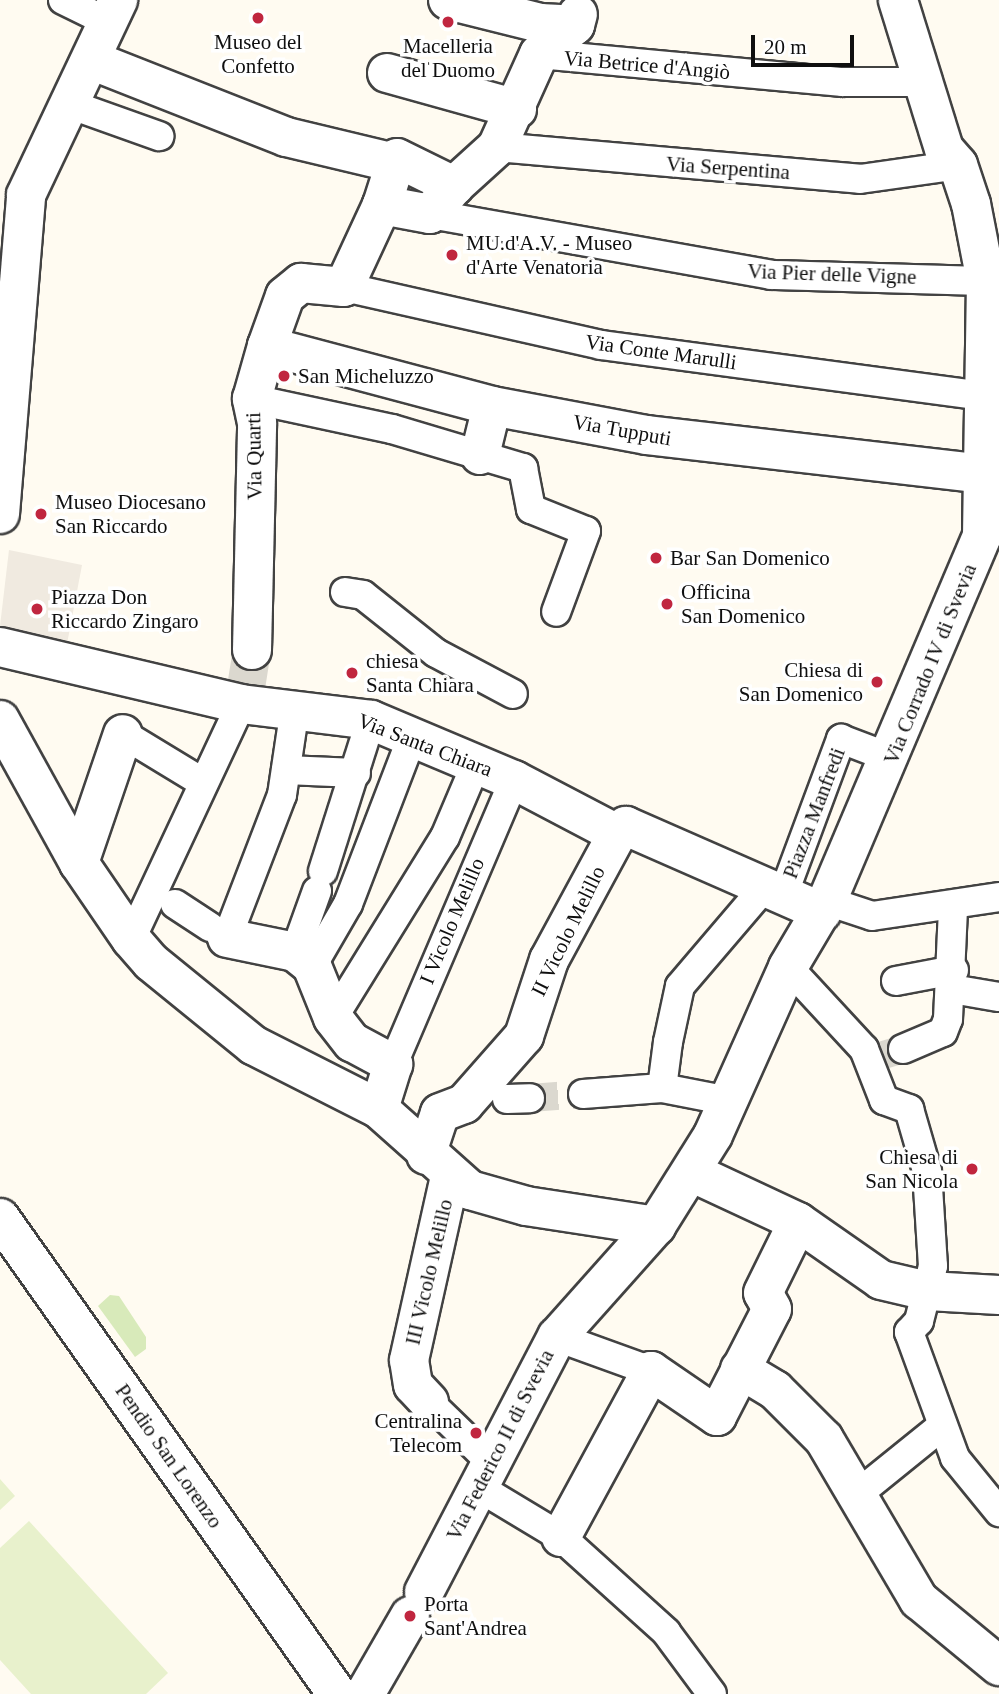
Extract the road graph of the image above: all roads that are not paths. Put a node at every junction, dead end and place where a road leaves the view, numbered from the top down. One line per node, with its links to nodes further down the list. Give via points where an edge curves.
1 (63, 0): 4 (street)
2 (448, 0): 5 (street)
3 (898, 0): 9 (street, Via Corrado IV di Svevia)
4 (113, 11): 7 (street)
5 (578, 13): 6 (street)
6 (539, 54): 9 (street, Via Betrice d'Angiò, via 843,82); 11 (street)
7 (91, 60): 10 (street); 14 (street, via 286,136)
8 (387, 73): 11 (street)
9 (923, 82): 15 (street, Via Corrado IV di Svevia, via 944,149)
10 (69, 104): 12 (street); 16 (street)
11 (517, 108): 13 (street)
12 (159, 136)
13 (497, 147): 15 (street, Via Serpentina, via 860,179); 17 (street)
14 (395, 163): 17 (street, via 397,158 413,163); 18 (street)
15 (975, 183): 21 (street, Via Corrado IV di Svevia)
16 (13, 190): 19 (street)
17 (442, 200): 18 (street); 21 (street, Via Pier delle Vigne, via 771,275)
18 (382, 205): 20 (street)
19 (7, 283): 28 (street)
20 (344, 287): 22 (street, Via Quarti, via 314,280 285,296); 23 (street, Via Conte Marulli, via 601,345)
21 (990, 298): 23 (street, Via Corrado IV di Svevia)
22 (267, 346): 24 (street, Via Quarti); 25 (street, Via Tupputi)
23 (988, 389): 27 (street, Via Corrado IV di Svevia)
24 (252, 400): 26 (street); 33 (street, Via Quarti, via 257,424)
25 (492, 406): 26 (street); 27 (street, Via Tupputi, via 800,457)
26 (480, 454): 31 (street, via 523,468 531,509 586,531)
27 (984, 474): 29 (street, Via Corrado IV di Svevia)
28 (0, 514)
29 (991, 538): 41 (street, Via Corrado IV di Svevia)
30 (345, 592): 34 (street, via 363,596 436,653)
31 (556, 612)
32 (0, 647): 35 (street, Via Santa Chiara)
33 (251, 650)
34 (513, 694)
35 (243, 699): 36 (street, Via Santa Chiara); 46 (street)
36 (295, 708): 38 (street, Via Santa Chiara); 43 (street)
37 (0, 720): 50 (street)
38 (371, 720): 40 (street, Via Santa Chiara); 44 (street)
39 (123, 734): 46 (street); 50 (street)
40 (412, 737): 42 (street, Via Santa Chiara); 48 (street)
41 (891, 758): 51 (street, Piazza Manfredi, via 841,739); 54 (street, Via Corrado IV di Svevia)
42 (476, 764): 45 (street, Via Santa Chiara); 63 (street, via 445,837)
43 (286, 770): 44 (street); 56 (street)
44 (356, 773): 47 (street)
45 (514, 780): 49 (street, Via Santa Chiara); 65 (street, I Vicolo Melillo)
46 (202, 782): 52 (street)
47 (342, 818): 48 (street); 58 (street, via 320,881)
48 (377, 832): 58 (street, via 348,904)
49 (617, 834): 51 (street, Via Santa Chiara, via 626,826); 70 (street, II Vicolo Melillo, via 550,960 495,1101 440,1113)
50 (79, 863): 57 (street)
51 (772, 894): 54 (street, Via Santa Chiara); 66 (street, via 680,986)
52 (164, 896): 56 (street); 57 (street)
53 (999, 897): 55 (street)
54 (825, 907): 55 (street, via 872,916); 59 (street, Via Federico II di Svevia)
55 (953, 908): 60 (street)
56 (219, 933): 58 (street)
57 (131, 939): 69 (street, via 253,1045)
58 (303, 959): 63 (street)
59 (788, 967): 64 (street); 68 (street, Via Federico II di Svevia)
60 (953, 980): 61 (street); 62 (street); 64 (street, via 943,1032)
61 (896, 981)
62 (999, 997)
63 (333, 1018): 65 (street, via 352,1042)
64 (883, 1056): 75 (street, via 884,1100 909,1109 927,1171 933,1266)
65 (393, 1064): 69 (street)
66 (662, 1088): 67 (street); 68 (street)
67 (583, 1094)
68 (729, 1101): 71 (street, Via Federico II di Svevia)
69 (379, 1109): 70 (street)
70 (438, 1165): 74 (street, via 470,1191 526,1206); 80 (street, III Vicolo Melillo, via 409,1360 413,1385)
71 (691, 1172): 73 (street); 74 (street, Via Federico II di Svevia)
72 (0, 1218): 87 (street, Pendio San Lorenzo)
73 (798, 1222): 75 (street, via 864,1273); 78 (street, via 763,1293 772,1309)
74 (656, 1226): 77 (street, Via Federico II di Svevia)
75 (928, 1291): 76 (street); 81 (street, via 909,1332)
76 (999, 1295)
77 (557, 1337): 79 (street); 82 (street, Via Federico II di Svevia)
78 (740, 1369): 79 (street, via 717,1416); 83 (street, via 775,1390 824,1439)
79 (651, 1371): 85 (street)
80 (429, 1402): 82 (street, III Vicolo Melillo)
81 (943, 1425): 83 (street); 84 (street, via 955,1458)
82 (484, 1474): 85 (street, III Vicolo Melillo); 88 (street, Via Federico II di Svevia)
83 (854, 1497): 86 (street, via 919,1600)
84 (999, 1512)
85 (561, 1537): 89 (street, III Vicolo Melillo, via 666,1632)
86 (999, 1666)
87 (337, 1694)
88 (365, 1694)
89 (712, 1694)

